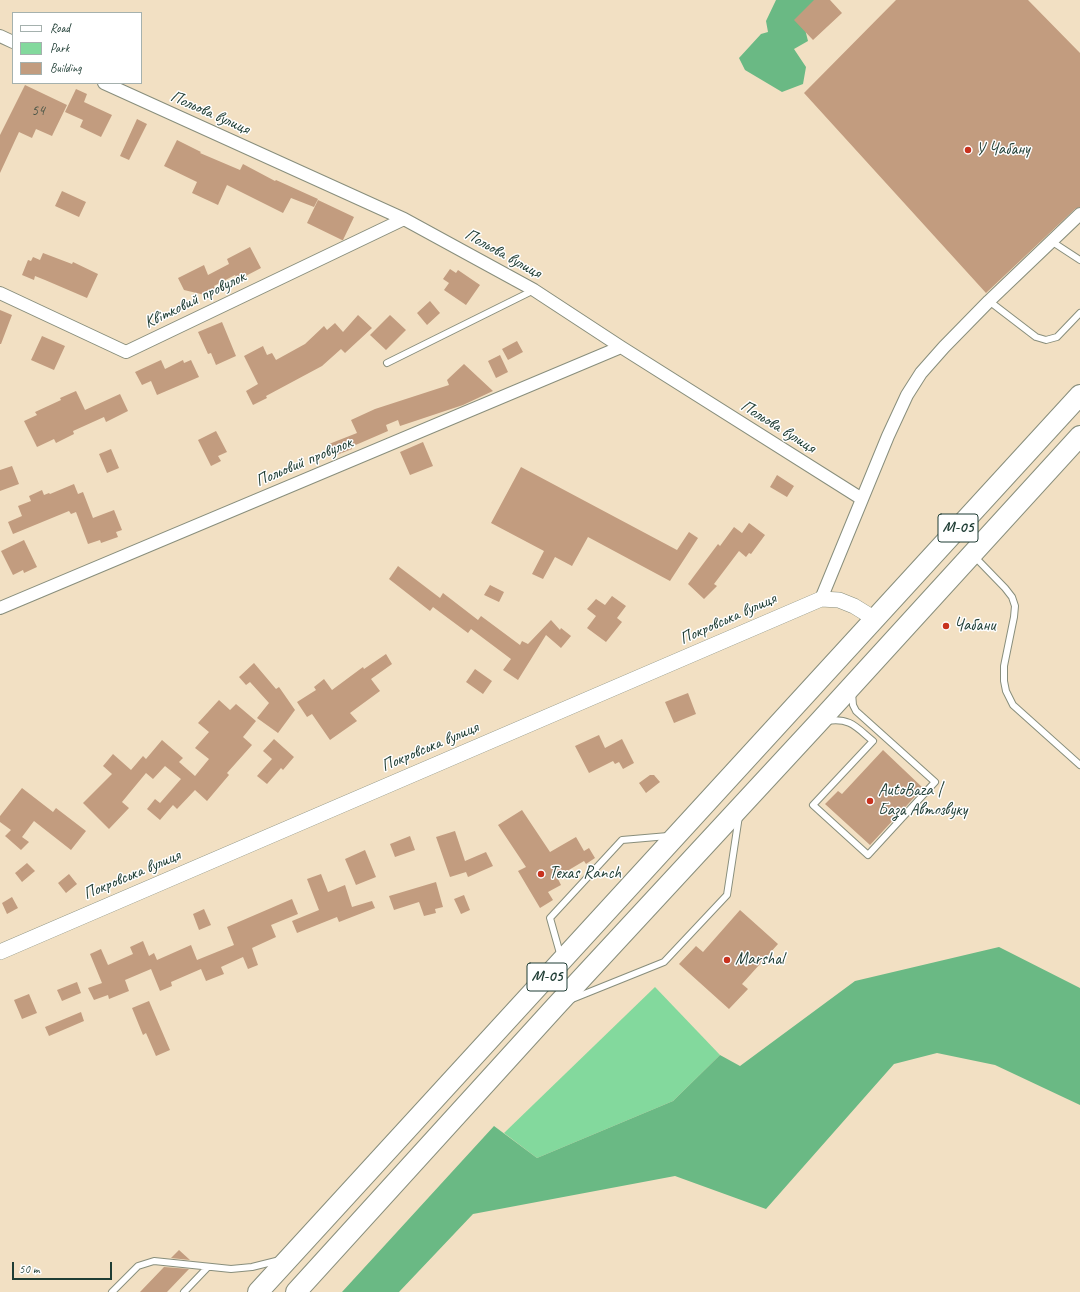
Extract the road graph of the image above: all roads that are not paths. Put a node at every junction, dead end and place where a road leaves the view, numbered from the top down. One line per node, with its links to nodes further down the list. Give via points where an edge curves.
1 (0, 36): 2 (street)
2 (12, 42)
3 (106, 84): 5 (street, Польова вулиця)
4 (1080, 214): 6 (street)
5 (404, 219): 8 (street, Польова вулиця); 9 (street, Квітковий провулок, via 126,352)
6 (1051, 241): 7 (lane); 10 (street)
7 (1080, 260)
8 (534, 290): 12 (street, Польова вулиця); 13 (lane)
9 (0, 293)
10 (989, 301): 11 (lane, via 1036,337 1046,340 1057,337); 16 (street, via 921,373 904,401)
11 (1080, 313)
12 (621, 347): 16 (street, Польова вулиця); 19 (street, Польовий провулок)
13 (387, 363)
14 (1080, 395): 20 (highway, М-05)
15 (1080, 436): 17 (highway, М-05)
16 (862, 499): 18 (street)
17 (972, 554): 21 (highway, М-05); 23 (lane, via 1005,588 1015,606 1004,666 1006,691 1013,706)
18 (821, 599): 20 (street, Покровська вулиця, via 839,600); 26 (street, Покровська вулиця)
19 (0, 608)
20 (875, 618): 25 (highway, М-05)
21 (852, 684): 22 (highway, М-05); 22 (lane, via 851,696 856,711 935,782 868,855 813,805 873,741 850,722 842,720)
22 (818, 723): 24 (highway, М-05)
23 (1080, 765)
24 (741, 806): 28 (highway, М-05); 28 (lane, via 727,895 664,962)
25 (676, 835): 27 (highway, М-05); 27 (lane, via 622,840 550,918)
26 (0, 952)
27 (562, 960): 29 (highway, М-05)
28 (556, 1006): 34 (highway, М-05)
29 (291, 1256): 30 (lane, via 252,1267 231,1270); 33 (highway, М-05)
30 (207, 1268): 31 (lane, via 154,1261 138,1266); 32 (lane)
31 (112, 1292)
32 (184, 1292)
33 (258, 1292)
34 (296, 1292)

